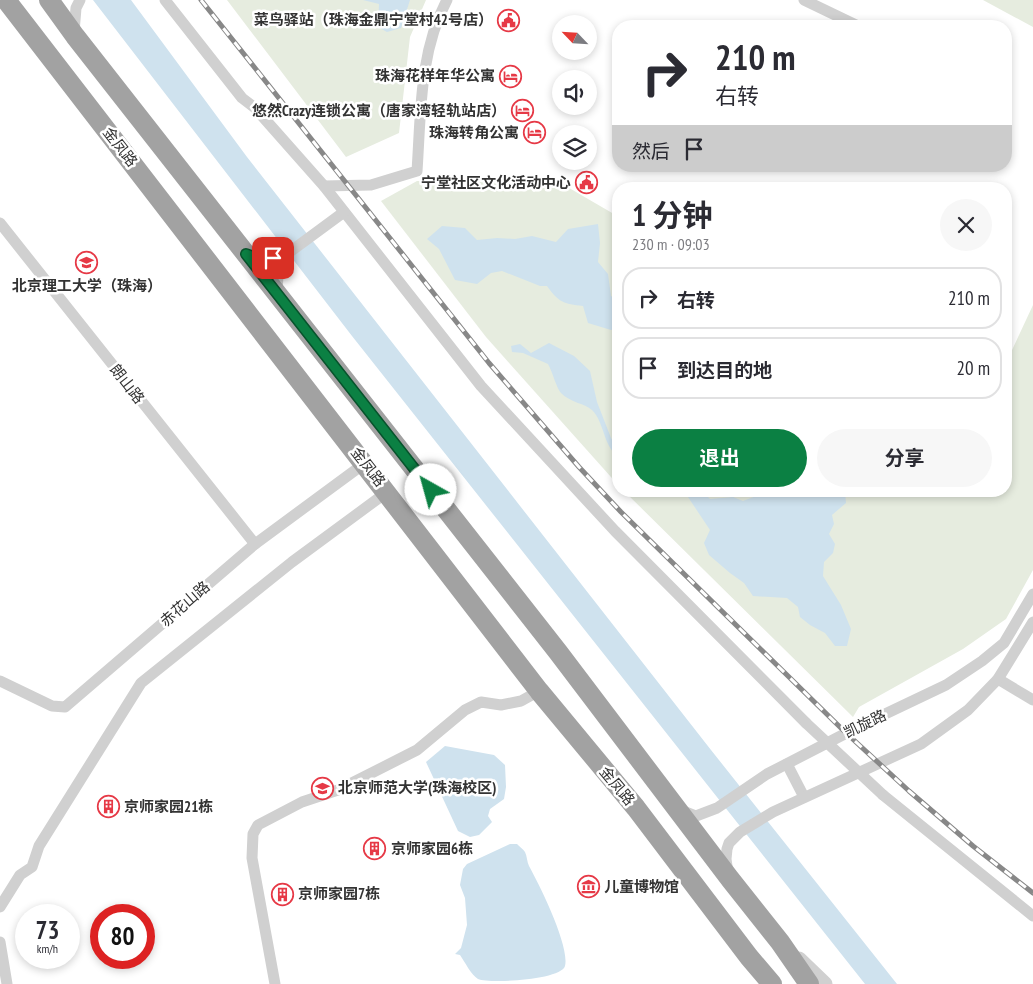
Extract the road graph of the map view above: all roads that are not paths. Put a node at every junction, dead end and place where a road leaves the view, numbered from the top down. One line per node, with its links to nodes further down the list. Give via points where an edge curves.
1 (6, 0): 15 (highway, 金凤路)
2 (49, 0): 8 (highway)
3 (80, 0): 8 (street, via 76,8)
4 (165, 0): 9 (street, via 242,98 255,108)
5 (447, 0): 9 (street, via 439,14 424,69 416,171 371,185)
6 (804, 0): 7 (street)
7 (846, 20)
8 (75, 36): 12 (highway)
9 (324, 186): 10 (street)
10 (344, 212): 13 (street); 29 (street, bridge, via 481,386 615,532 806,723 883,795)
11 (0, 223): 17 (street, 朗山路)
12 (246, 254): 13 (street, via 262,260); 14 (highway)
13 (283, 257): 14 (street)
14 (277, 292): 26 (highway)
15 (365, 463): 16 (highway, 金凤路); 17 (street, 赤花山路)
16 (387, 492): 22 (highway, 金凤路); 28 (street, via 278,573 141,683 39,846 32,867 20,875)
17 (255, 544): 20 (street, 赤花山路, via 65,707 52,706)
18 (1033, 594): 24 (street, 凯旋路, via 1004,643 982,661 946,685)
19 (1033, 622): 21 (street)
20 (0, 680)
21 (998, 680): 23 (street); 25 (street, via 968,710 921,744)
22 (539, 691): 32 (highway, 金凤路, via 636,808); 34 (street, via 521,701 502,705 481,702 465,710 417,750 258,825 253,834 252,858)
23 (1033, 700)
24 (787, 764): 25 (street); 26 (street, 凯旋路, via 747,786 717,808 696,816)
25 (804, 797): 27 (street, via 766,816 729,843 726,859)
26 (674, 806): 27 (highway)
27 (730, 879): 31 (highway)
28 (0, 907)
29 (1033, 916)
30 (0, 942): 33 (street)
31 (780, 942): 37 (highway); 38 (street)
32 (749, 957): 35 (street, 金凤路); 36 (highway, 金凤路)
33 (7, 984)
34 (275, 984)
35 (765, 984)
36 (772, 984)
37 (809, 984)
38 (825, 984)

